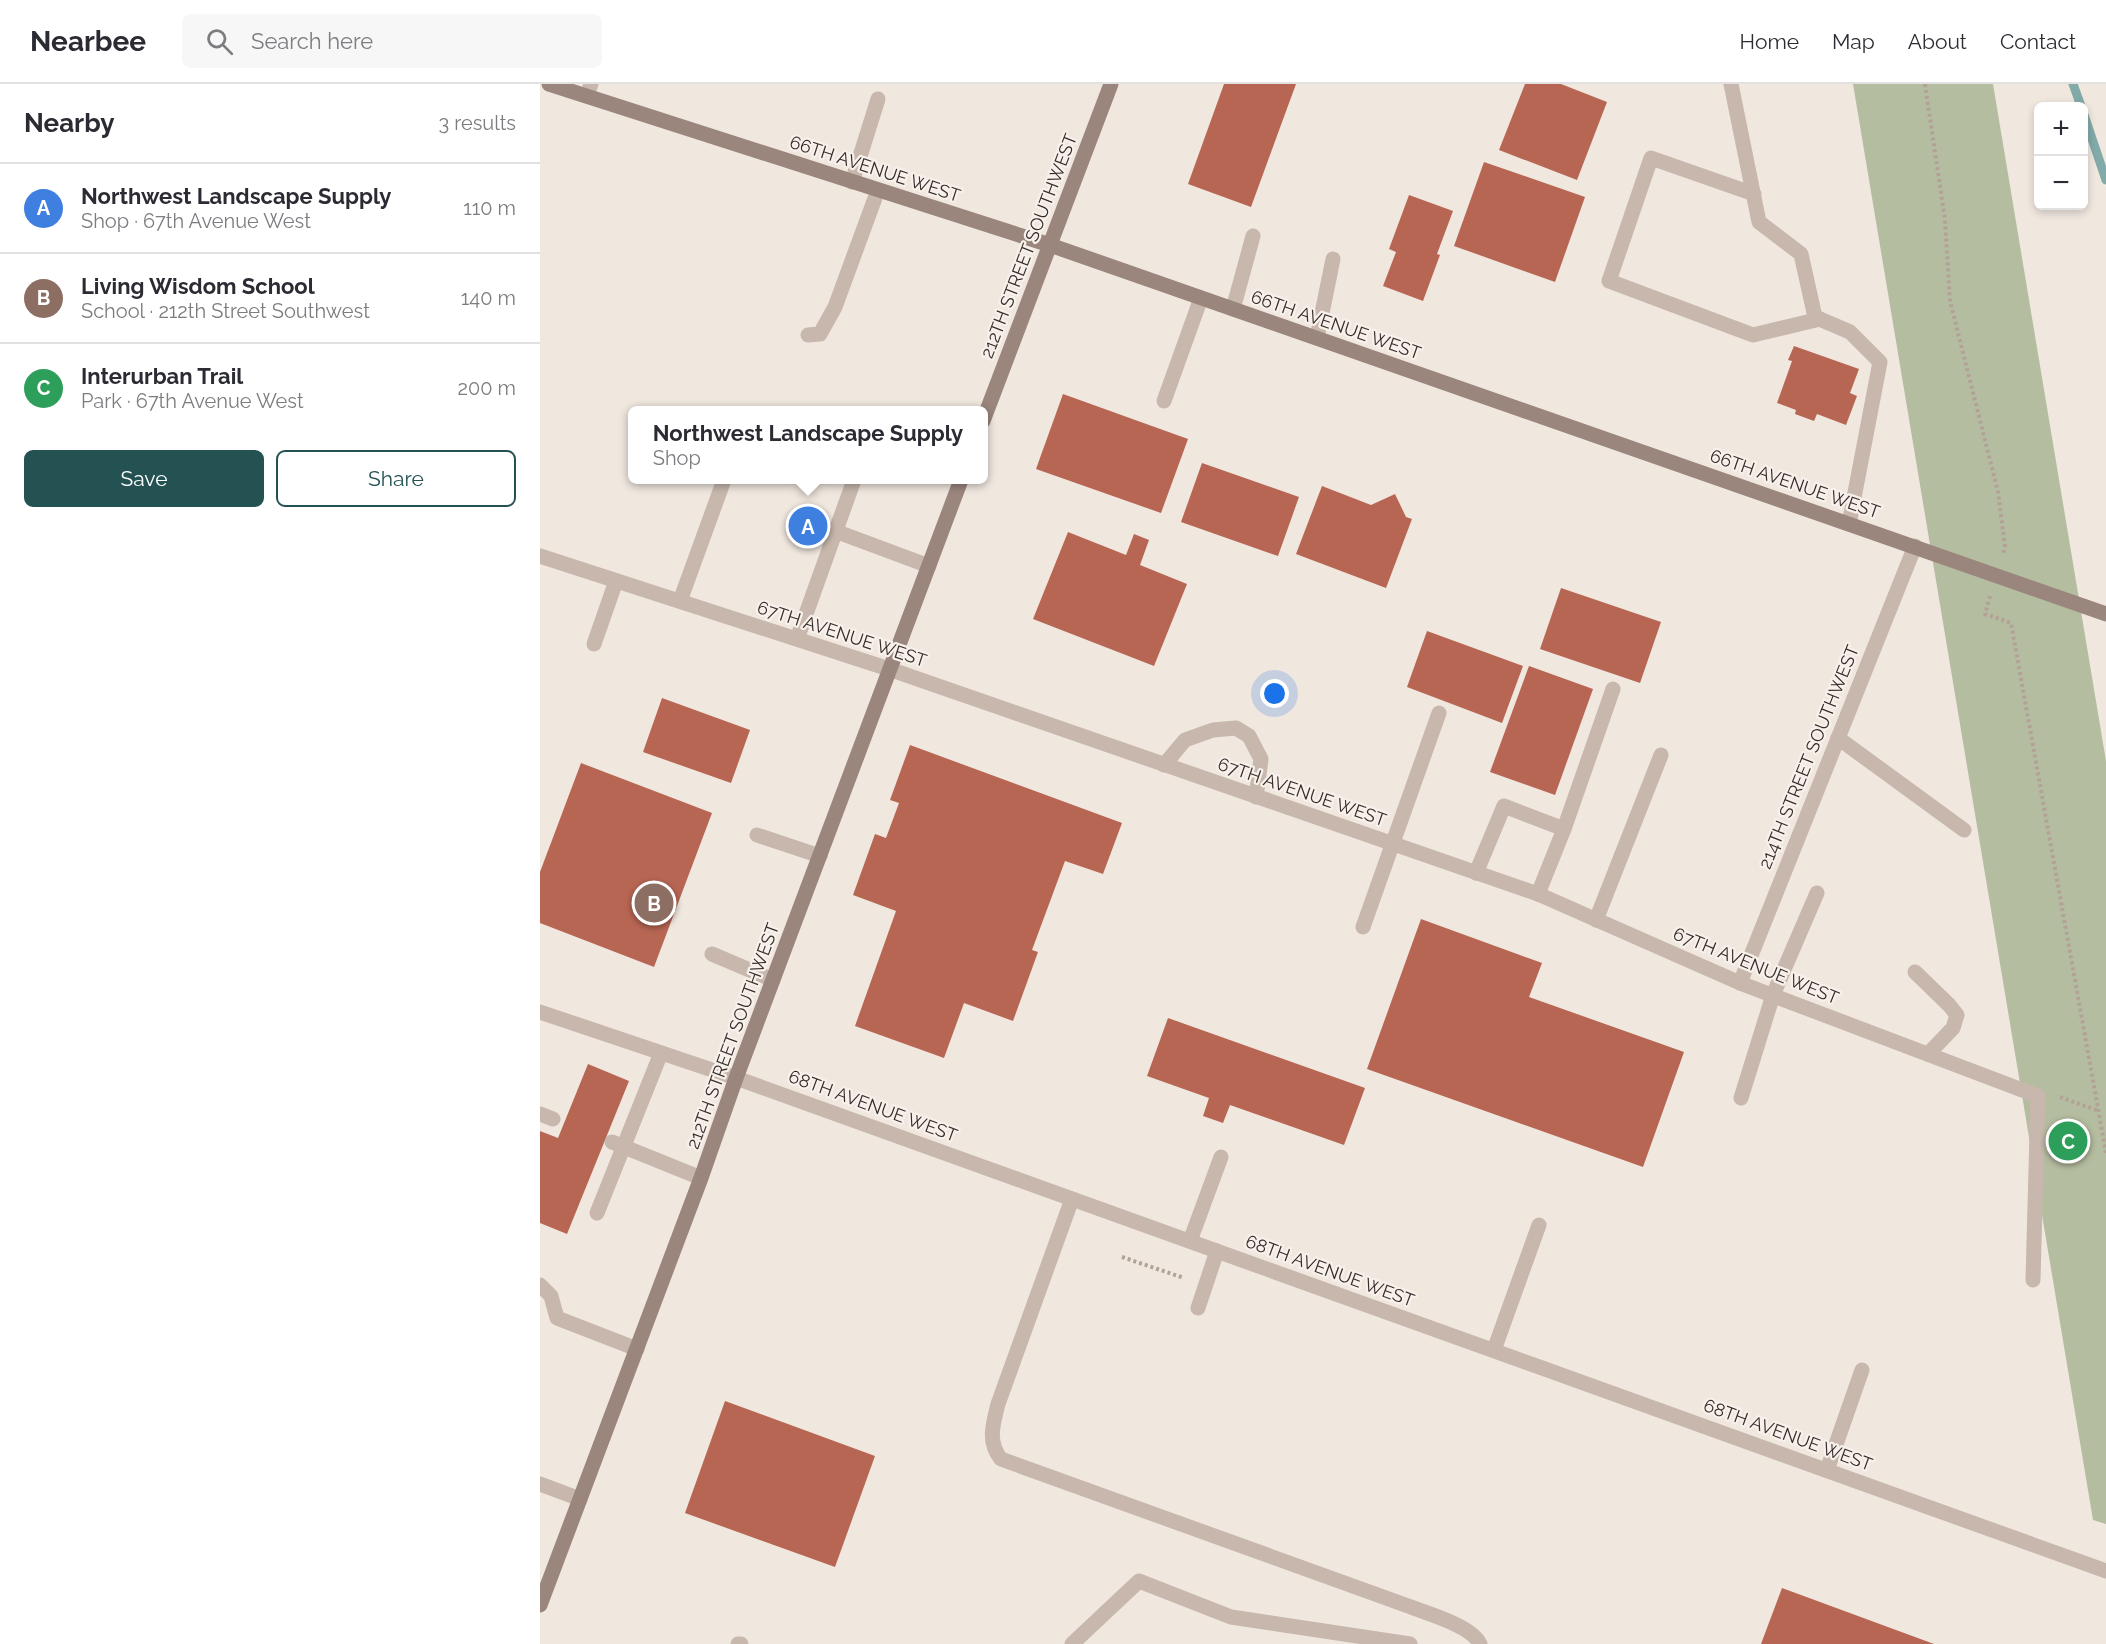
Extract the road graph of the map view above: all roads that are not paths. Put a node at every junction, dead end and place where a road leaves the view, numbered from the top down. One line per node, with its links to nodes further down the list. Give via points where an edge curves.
1 (549, 84): 4 (main road, 66TH AVENUE WEST)
2 (1111, 84): 10 (main road, 212TH STREET SOUTHWEST)
3 (1731, 84): 8 (street)
4 (589, 90): 6 (main road, 66TH AVENUE WEST)
5 (878, 99): 6 (street)
6 (852, 182): 7 (main road, 66TH AVENUE WEST)
7 (878, 190): 10 (main road, 66TH AVENUE WEST); 15 (street, via 835,307 820,334)
8 (1754, 194): 14 (street, via 1759,222 1801,254 1815,317); 14 (street, via 1651,158 1609,280 1753,335)
9 (1253, 236): 13 (street)
10 (1050, 245): 12 (main road, 66TH AVENUE WEST); 18 (main road, 212TH STREET SOUTHWEST)
11 (1333, 259): 16 (street)
12 (1201, 298): 13 (main road, 66TH AVENUE WEST); 17 (street)
13 (1233, 309): 16 (main road, 66TH AVENUE WEST)
14 (1820, 318): 22 (street, via 1850,332 1880,362)
15 (808, 335)
16 (1317, 339): 22 (main road, 66TH AVENUE WEST)
17 (1164, 401)
18 (988, 410)
19 (723, 484): 28 (street)
20 (853, 484): 23 (street)
21 (960, 484): 26 (main road, 212TH STREET SOUTHWEST)
22 (1849, 524): 24 (main road, 66TH AVENUE WEST)
23 (836, 531): 26 (street); 30 (street)
24 (1915, 546): 29 (main road, 66TH AVENUE WEST); 35 (street, 214TH STREET SOUTHWEST)
25 (540, 556): 27 (street, 67TH AVENUE WEST)
26 (929, 566): 32 (main road, 212TH STREET SOUTHWEST)
27 (616, 580): 28 (street, 67TH AVENUE WEST); 31 (street)
28 (680, 601): 30 (street, 67TH AVENUE WEST)
29 (2106, 614)
30 (797, 639): 32 (street, 67TH AVENUE WEST)
31 (594, 644)
32 (889, 669): 37 (street, 67TH AVENUE WEST); 43 (main road, 212TH STREET SOUTHWEST)
33 (1613, 689): 39 (street)
34 (1439, 713): 42 (street)
35 (1838, 738): 40 (street); 52 (street, 214TH STREET SOUTHWEST)
36 (1661, 754): 47 (street)
37 (1164, 765): 38 (street, 67TH AVENUE WEST); 38 (street, via 1185,740 1213,730 1236,729 1249,736 1261,759)
38 (1256, 797): 42 (street, 67TH AVENUE WEST)
39 (1564, 830): 44 (street, via 1504,806); 46 (street)
40 (1964, 830)
41 (757, 835): 43 (street)
42 (1393, 844): 44 (street, 67TH AVENUE WEST); 48 (street)
43 (820, 856): 51 (main road, 212TH STREET SOUTHWEST)
44 (1476, 873): 46 (street, 67TH AVENUE WEST)
45 (1817, 893): 53 (street)
46 (1538, 894): 47 (street, 67TH AVENUE WEST)
47 (1596, 920): 52 (street, 67TH AVENUE WEST)
48 (1363, 927)
49 (712, 954): 51 (street)
50 (1915, 972): 56 (street, via 1957,1015 1953,1028)
51 (773, 980): 57 (main road, 212TH STREET SOUTHWEST)
52 (1740, 983): 53 (street, 67TH AVENUE WEST)
53 (1773, 995): 56 (street, 67TH AVENUE WEST); 58 (street)
54 (540, 1012): 55 (street, 68TH AVENUE WEST)
55 (661, 1053): 57 (street, 68TH AVENUE WEST); 59 (street)
56 (1928, 1054): 67 (street, 67TH AVENUE WEST, via 2038,1096)
57 (736, 1078): 61 (main road, 212TH STREET SOUTHWEST); 62 (street, 68TH AVENUE WEST)
58 (1741, 1098)
59 (618, 1145): 61 (street); 63 (street)
60 (1221, 1157): 65 (street)
61 (701, 1178): 70 (main road, 212TH STREET SOUTHWEST)
62 (1072, 1199): 65 (street, 68TH AVENUE WEST); 80 (street, via 994,1420 992,1440 1001,1459 1411,1607 1467,1631)
63 (597, 1213)
64 (1539, 1225): 71 (street)
65 (1190, 1241): 66 (street, 68TH AVENUE WEST)
66 (1217, 1251): 69 (street); 71 (street, 68TH AVENUE WEST)
67 (2033, 1280)
68 (540, 1285): 70 (street, via 551,1296 557,1318)
69 (1198, 1308)
70 (637, 1349): 75 (main road, 212TH STREET SOUTHWEST)
71 (1494, 1350): 73 (street, 68TH AVENUE WEST)
72 (1862, 1370): 73 (street)
73 (1827, 1470): 76 (street, 68TH AVENUE WEST)
74 (540, 1484): 75 (street)
75 (580, 1499): 77 (main road, 212TH STREET SOUTHWEST)
76 (2106, 1571)
77 (540, 1605)
78 (1072, 1644): 79 (street, via 1139,1581 1231,1617)
79 (1410, 1644)
80 (1480, 1644)

